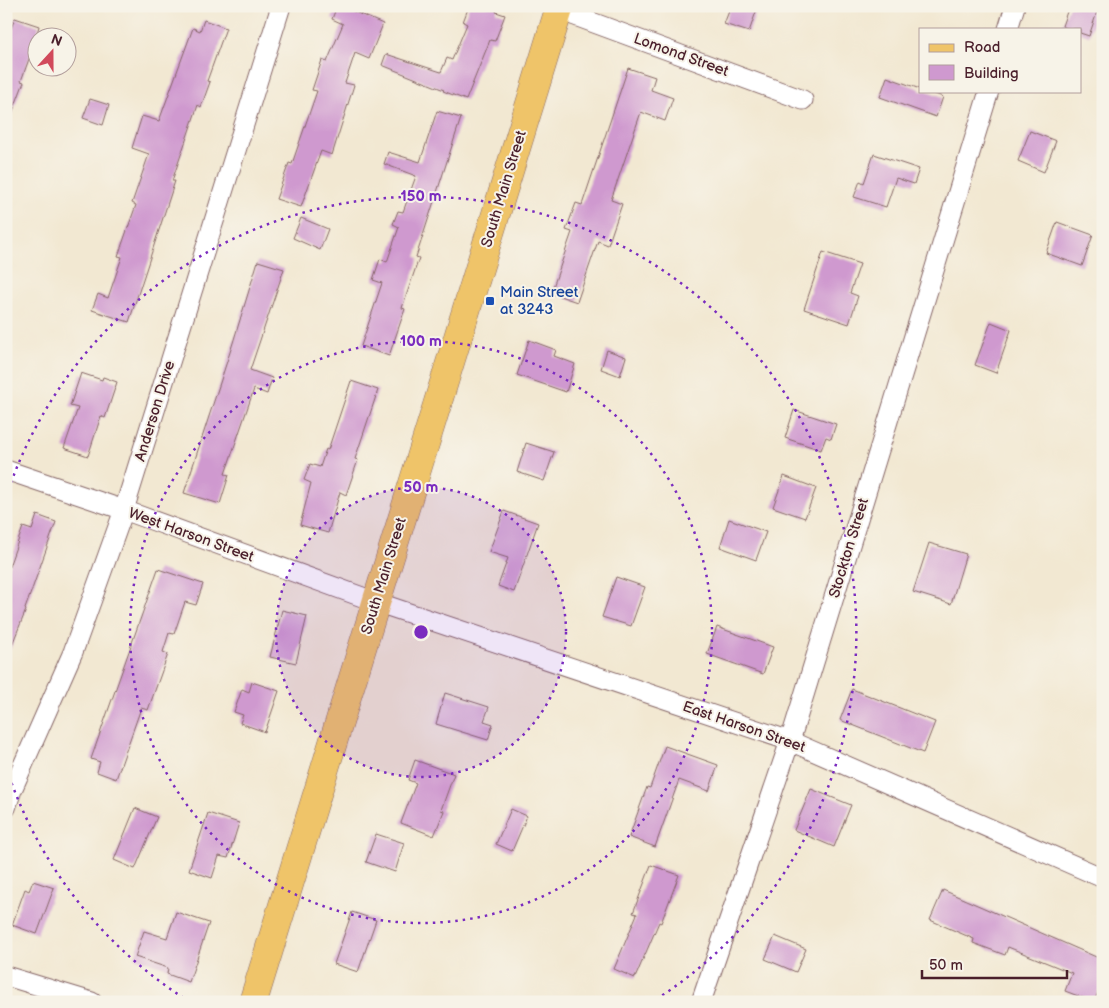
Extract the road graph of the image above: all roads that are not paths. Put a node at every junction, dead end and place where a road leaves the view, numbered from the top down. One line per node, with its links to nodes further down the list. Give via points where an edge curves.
1 (281, 6): 8 (street, Anderson Drive)
2 (1015, 6): 4 (street)
3 (559, 8): 6 (street, Lomond Street); 9 (main road, South Main Street)
4 (1008, 28)
5 (989, 92): 10 (street, Stockton Street)
6 (803, 100)
7 (6, 470): 8 (street, West Harson Street)
8 (124, 510): 9 (street, West Harson Street); 11 (street, Anderson Drive, via 73,652)
9 (376, 602): 10 (street, East Harson Street); 15 (main road, South Main Street)
10 (790, 741): 12 (street, East Harson Street); 16 (street, Stockton Street)
11 (6, 808)
12 (1103, 878)
13 (6, 976): 14 (street)
14 (92, 1002)
15 (253, 1002)
16 (701, 1002)

